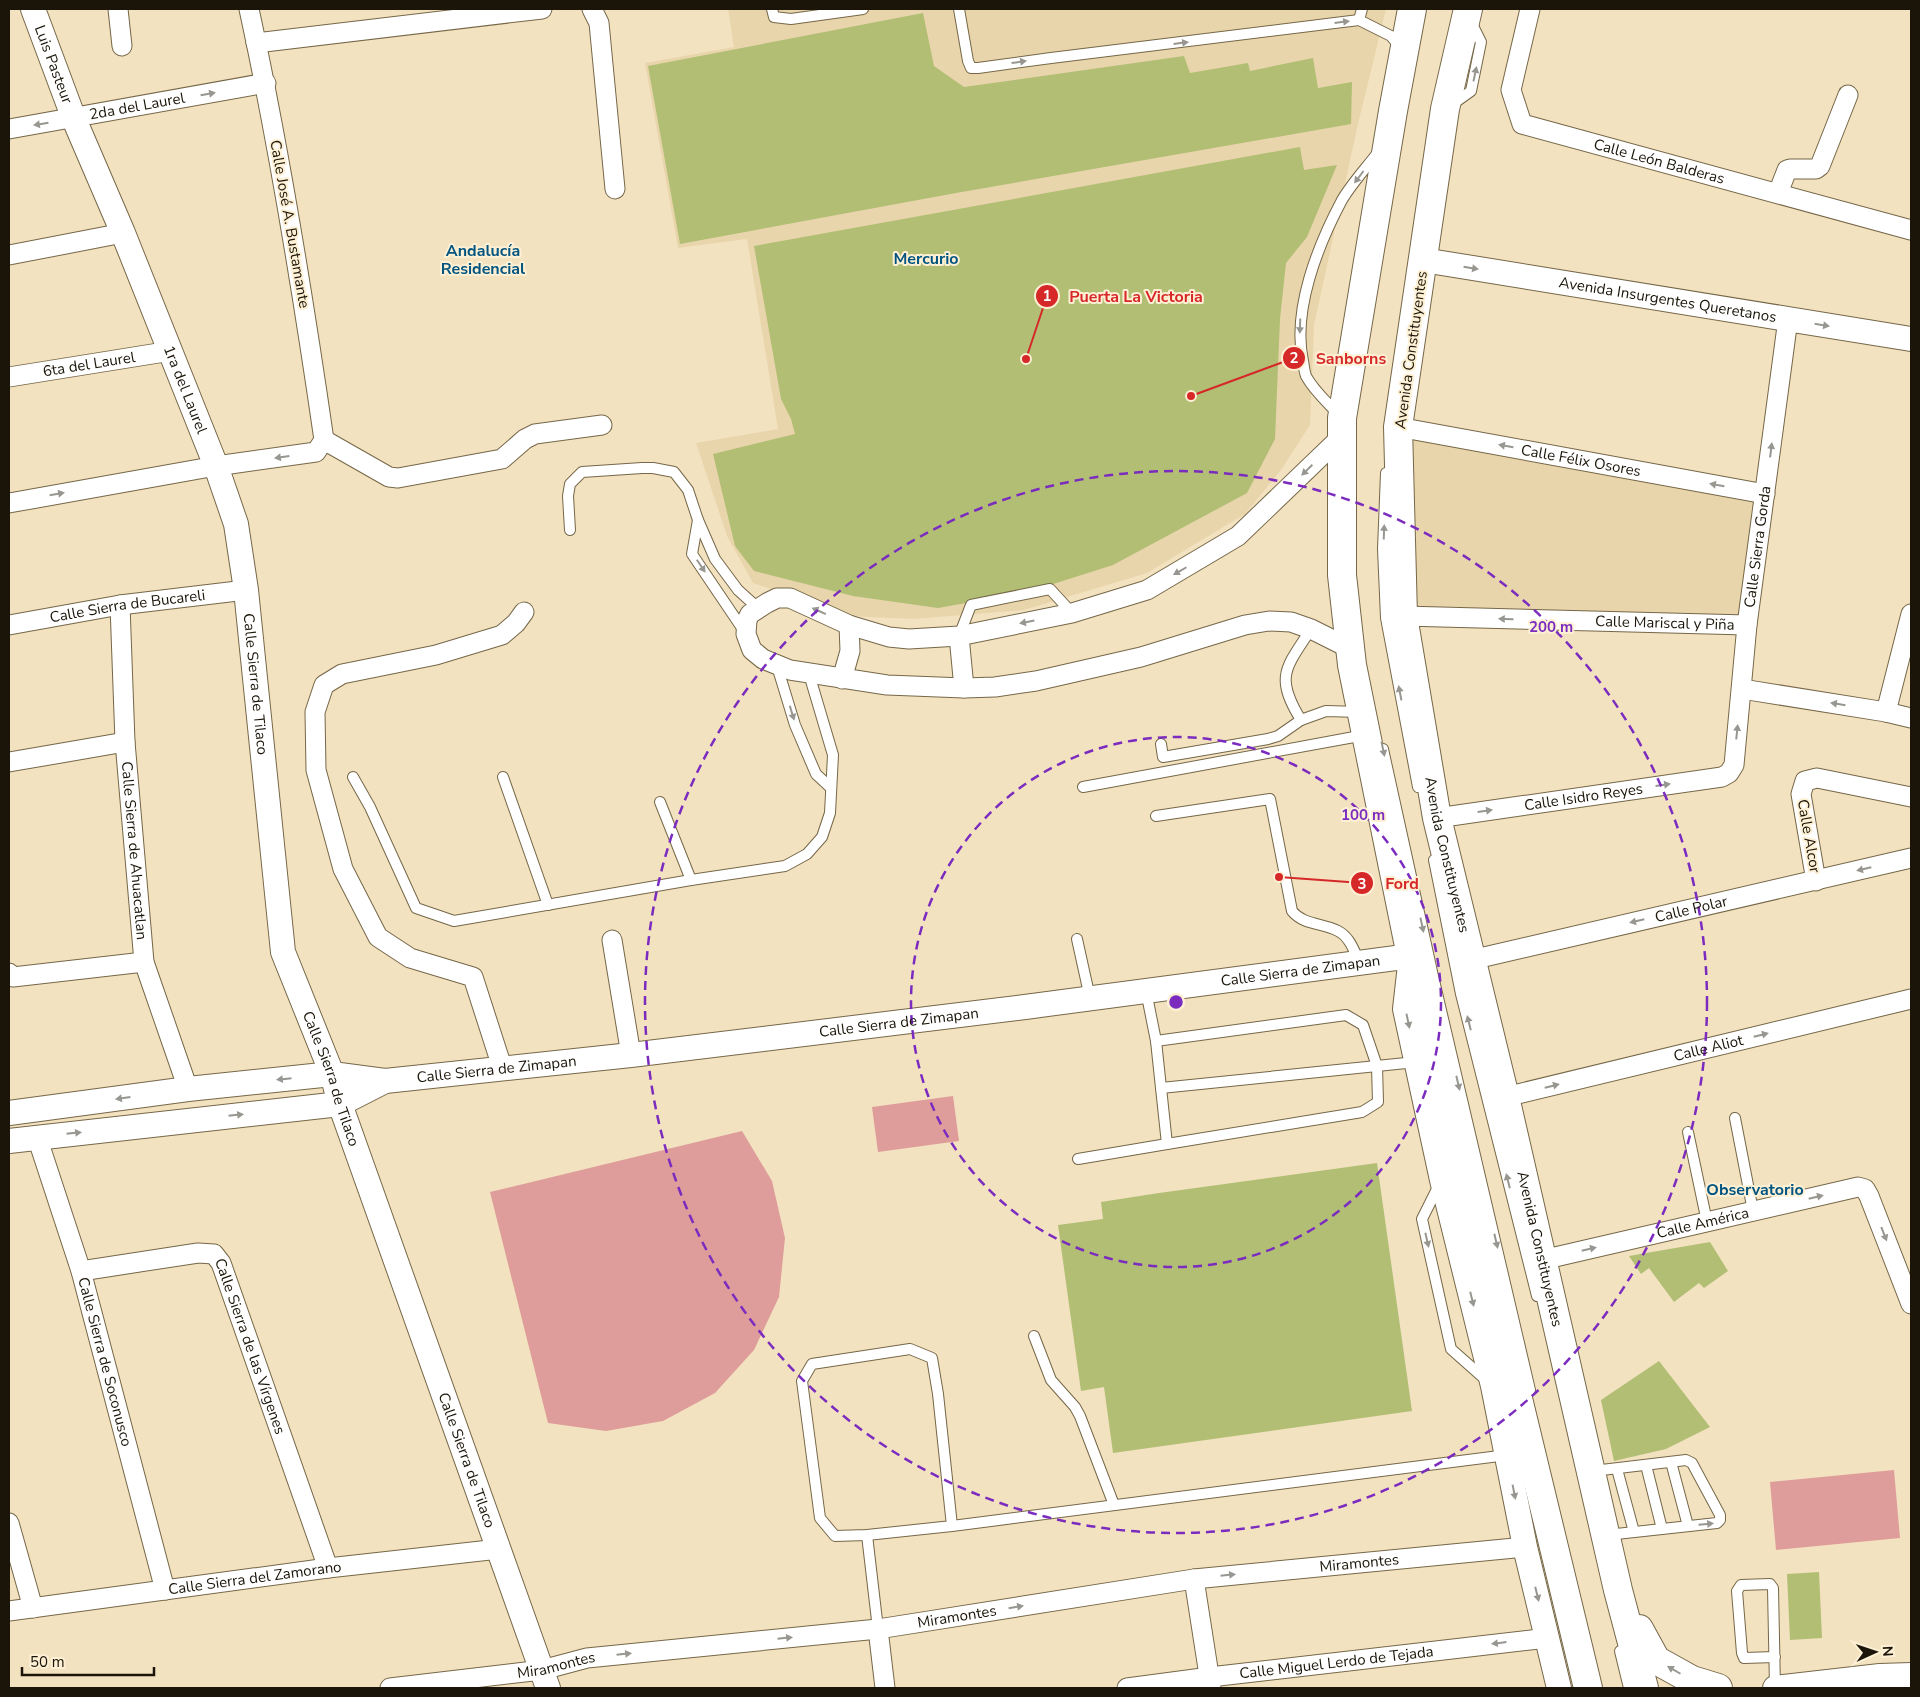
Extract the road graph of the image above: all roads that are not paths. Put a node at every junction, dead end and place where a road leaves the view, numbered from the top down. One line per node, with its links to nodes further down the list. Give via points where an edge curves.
1 (33, 9): 19 (street, Luis Pasteur)
2 (118, 9): 15 (street)
3 (249, 9): 14 (street, Calle José A. Bustamante)
4 (542, 9): 14 (street)
5 (592, 9): 23 (street, via 599,23)
6 (772, 9): 7 (lane, via 774,17 791,19)
7 (863, 9)
8 (959, 9): 13 (lane, one-way to 13, via 971,68)
9 (1362, 9): 13 (lane)
10 (1412, 9): 16 (main road)
11 (1530, 9): 24 (street, Calle León Balderas, via 1512,90 1522,124)
12 (1466, 10): 22 (lane, via 1433,122); 28 (main road, Avenida Constituyentes, one-way to 12)
13 (1359, 20): 16 (lane, via 1391,36)
14 (256, 43): 17 (street, Calle José A. Bustamante)
15 (122, 46)
16 (1404, 52): 21 (main road)
17 (266, 83): 19 (street, 2da del Laurel, one-way to 17); 36 (street, Calle José A. Bustamante, via 300,272)
18 (1848, 96): 24 (street, via 1820,166 1787,170)
19 (74, 119): 20 (street, 2da del Laurel, one-way to 20); 26 (street, 1ra del Laurel)
20 (9, 129)
21 (1388, 138): 34 (main road); 34 (lane, one-way to 34, via 1343,199 1325,237 1300,316 1299,345 1305,374)
22 (1428, 151)
23 (615, 189)
24 (1778, 193): 25 (street, Calle León Balderas)
25 (1911, 230)
26 (123, 234): 27 (street); 31 (street, 1ra del Laurel)
27 (9, 255)
28 (1417, 259): 29 (street, Avenida Insurgentes Queretanos, one-way to 29); 35 (main road, Avenida Constituyentes)
29 (1788, 319): 30 (street, Avenida Insurgentes Queretanos, one-way to 30); 39 (street, Calle Sierra Gorda, one-way to 29)
30 (1911, 339)
31 (171, 352): 32 (street, 6ta del Laurel); 38 (street, 1ra del Laurel)
32 (9, 377)
33 (602, 425): 36 (street, via 535,434 502,459 398,478 389,477)
34 (1342, 427): 47 (street, one-way to 47, via 1238,536 1147,590); 56 (main road, via 1342,575)
35 (1391, 431): 39 (street, Calle Félix Osores, one-way to 35); 49 (main road, Avenida Constituyentes)
36 (324, 440): 38 (street, one-way to 38, via 316,452)
37 (1387, 462): 74 (lane, one-way to 37, via 1386,618 1383,549)
38 (216, 466): 40 (street, one-way to 38); 43 (street, Calle Sierra de Tilaco, via 236,524)
39 (1765, 494): 51 (street, Calle Sierra Gorda)
40 (9, 503)
41 (698, 520): 42 (lane, via 688,490 674,472 648,468 582,472 570,484); 45 (lane, via 715,559 738,590); 54 (lane, one-way to 54, via 692,554)
42 (570, 530)
43 (246, 590): 44 (street, Calle Sierra de Bucareli); 99 (street, Calle Sierra de Tilaco, via 282,952)
44 (120, 605): 52 (street, Calle Sierra de Bucareli); 66 (street, Calle Sierra de Ahuacatlan)
45 (759, 609): 50 (street, one-way to 45, via 790,598 777,598); 54 (street, via 750,614)
46 (524, 612): 98 (street, via 502,635 436,655 342,674 324,685 315,712 316,770 344,869 378,937 410,958 473,978)
47 (1072, 613): 55 (street, one-way to 55); 55 (lane, via 1050,588 971,605)
48 (1911, 614): 62 (street)
49 (1402, 616): 51 (street, Calle Mariscal y Piña, one-way to 49); 78 (main road, Avenida Constituyentes)
50 (849, 625): 55 (street, via 889,637); 59 (street, via 850,651)
51 (1747, 625): 61 (street, Calle Sierra Gorda)
52 (9, 626)
53 (1311, 629): 56 (street); 60 (street, via 1291,622 1245,625 1140,658 1036,681); 64 (lane, via 1287,666 1286,686 1290,702)
54 (746, 634): 57 (street, via 752,650)
55 (959, 636): 60 (street)
56 (1350, 648): 65 (main road)
57 (777, 666): 58 (street); 73 (lane, one-way to 73, via 795,725 816,774)
58 (809, 674): 59 (street); 73 (lane, via 833,755)
59 (842, 679): 60 (street, via 887,686)
60 (964, 688)
61 (1742, 689): 62 (street, one-way to 61); 69 (street, Calle Sierra Gorda, one-way to 61, via 1734,765)
62 (1886, 712): 63 (street)
63 (1911, 718)
64 (1301, 720): 65 (lane, via 1326,711); 67 (lane, via 1278,736 1163,757)
65 (1369, 727): 72 (lane); 86 (main road); 121 (lane, one-way to 121, via 1433,976)
66 (125, 742): 68 (street); 88 (street, Calle Sierra de Ahuacatlan)
67 (1161, 744)
68 (9, 762)
69 (1729, 773): 78 (street, Calle Isidro Reyes, one-way to 69, via 1722,777)
70 (353, 777): 83 (lane, via 416,908 454,921)
71 (503, 777): 83 (lane)
72 (1083, 787)
73 (831, 788): 81 (lane, via 830,813 822,836 807,854 785,866)
74 (1420, 792)
75 (1911, 797): 82 (street, Calle Alcor, via 1817,778 1805,781 1801,794)
76 (660, 802): 81 (lane)
77 (1156, 816): 89 (lane, via 1270,800 1292,911 1297,918 1338,931 1349,941)
78 (1437, 818): 87 (main road, Avenida Constituyentes)
79 (1432, 850): 118 (lane, one-way to 79, via 1462,994)
80 (1911, 858): 82 (street, Calle Polar, one-way to 82)
81 (691, 880): 83 (lane)
82 (1816, 880): 87 (street, Calle Polar, one-way to 87)
83 (548, 905)
84 (1077, 939): 92 (lane)
85 (612, 940): 95 (street)
86 (1412, 956): 89 (street, Calle Sierra de Zimapan); 96 (street, one-way to 96, via 1405,1009); 155 (main road)
87 (1470, 960): 103 (main road, Avenida Constituyentes)
88 (144, 962): 90 (street, via 13,977); 102 (street, Calle Sierra de Ahuacatlan)
89 (1360, 963): 91 (street, Calle Sierra de Zimapan)
90 (9, 974)
91 (1146, 991): 92 (street, Calle Sierra de Zimapan); 94 (lane)
92 (1090, 998): 95 (street, Calle Sierra de Zimapan)
93 (1911, 999): 103 (street, Calle Aliot, one-way to 93)
94 (1156, 1042): 97 (lane, via 1346,1015 1363,1025); 101 (lane)
95 (631, 1055): 98 (street, Calle Sierra de Zimapan)
96 (1416, 1062): 97 (lane); 112 (street)
97 (1377, 1066): 101 (lane); 110 (lane, via 1378,1102 1362,1112)
98 (502, 1067): 100 (street, Calle Sierra de Zimapan)
99 (332, 1074): 100 (street, Calle Sierra de Zimapan); 102 (street, Calle Sierra de Zimapan, one-way to 102); 104 (street, Calle Sierra de Tilaco)
100 (385, 1081): 104 (street, Calle Sierra de Zimapan)
101 (1161, 1088): 110 (lane)
102 (188, 1089): 105 (street, Calle Sierra de Zimapan, one-way to 105)
103 (1505, 1097): 115 (main road, Avenida Constituyentes)
104 (340, 1104): 108 (street, Calle Sierra de Zimapan, one-way to 104); 136 (street, Calle Sierra de Tilaco)
105 (9, 1113)
106 (1735, 1118): 113 (lane)
107 (1688, 1132): 114 (lane)
108 (37, 1137): 109 (street, Calle Sierra de Zimapan); 116 (street, Calle Sierra de Soconusco)
109 (9, 1141)
110 (1167, 1144): 111 (lane)
111 (1078, 1159)
112 (1442, 1180): 120 (street, one-way to 120); 120 (lane, one-way to 120, via 1422,1220 1452,1349)
113 (1754, 1211): 114 (street, Calle América); 117 (street, Calle América, one-way to 117, via 1858,1187 1865,1189)
114 (1707, 1222): 115 (street, Calle América, one-way to 114)
115 (1542, 1260): 126 (main road, Avenida Constituyentes)
116 (81, 1271): 137 (street, Calle Sierra de las Vírgenes, via 198,1253 214,1254 221,1263); 139 (street, Calle Sierra de Soconusco)
117 (1911, 1304)
118 (1540, 1308)
119 (1034, 1336): 127 (lane, via 1051,1380 1080,1416)
120 (1493, 1386): 122 (street)
121 (1532, 1398)
122 (1507, 1455): 127 (lane); 135 (street, one-way to 135)
123 (1671, 1462): 124 (lane); 130 (lane); 130 (lane, one-way to 123, via 1717,1523 1720,1515 1692,1463 1686,1460)
124 (1646, 1465): 125 (lane); 131 (lane)
125 (1617, 1468): 126 (lane); 132 (lane)
126 (1590, 1471): 134 (main road, Avenida Constituyentes)
127 (1114, 1505): 129 (lane)
128 (9, 1523): 142 (street)
129 (952, 1526): 133 (lane); 133 (lane, via 932,1358 910,1349 812,1364 802,1381 820,1518 835,1536)
130 (1688, 1526): 131 (lane)
131 (1662, 1529): 132 (lane)
132 (1634, 1532): 134 (lane)
133 (867, 1535): 144 (lane)
134 (1606, 1535): 140 (main road, Avenida Constituyentes)
135 (1524, 1546): 138 (street, Miramontes, one-way to 135); 145 (street, one-way to 145)
136 (499, 1549): 137 (street, Calle Sierra del Zamorano); 149 (street, Calle Sierra de Tilaco)
137 (328, 1568): 139 (street, Calle Sierra del Zamorano)
138 (1194, 1579): 144 (street, Miramontes, one-way to 138); 150 (street)
139 (165, 1590): 142 (street, Calle Sierra del Zamorano)
140 (1618, 1590): 158 (main road, Avenida Constituyentes); 159 (main road, one-way to 140, via 1692,1680 1656,1660)
141 (1579, 1607): 156 (lane)
142 (33, 1608): 143 (street, Calle Sierra del Zamorano)
143 (9, 1611)
144 (878, 1629): 149 (street, Miramontes, one-way to 144, via 587,1658); 152 (street)
145 (1548, 1638): 150 (street, Calle Miguel Lerdo de Tejada, one-way to 150); 154 (street)
146 (1618, 1639): 157 (lane)
147 (1775, 1657): 147 (lane, via 1773,1588 1764,1583 1741,1585 1737,1591 1744,1658); 160 (lane)
148 (1911, 1675): 160 (street)
149 (545, 1679): 151 (street, Miramontes)
150 (1210, 1682): 153 (street, Calle Miguel Lerdo de Tejada)
151 (390, 1688)
152 (885, 1688)
153 (1127, 1688)
154 (1559, 1688)
155 (1588, 1688)
156 (1597, 1688)
157 (1629, 1688)
158 (1644, 1688)
159 (1718, 1688)
160 (1775, 1688)

